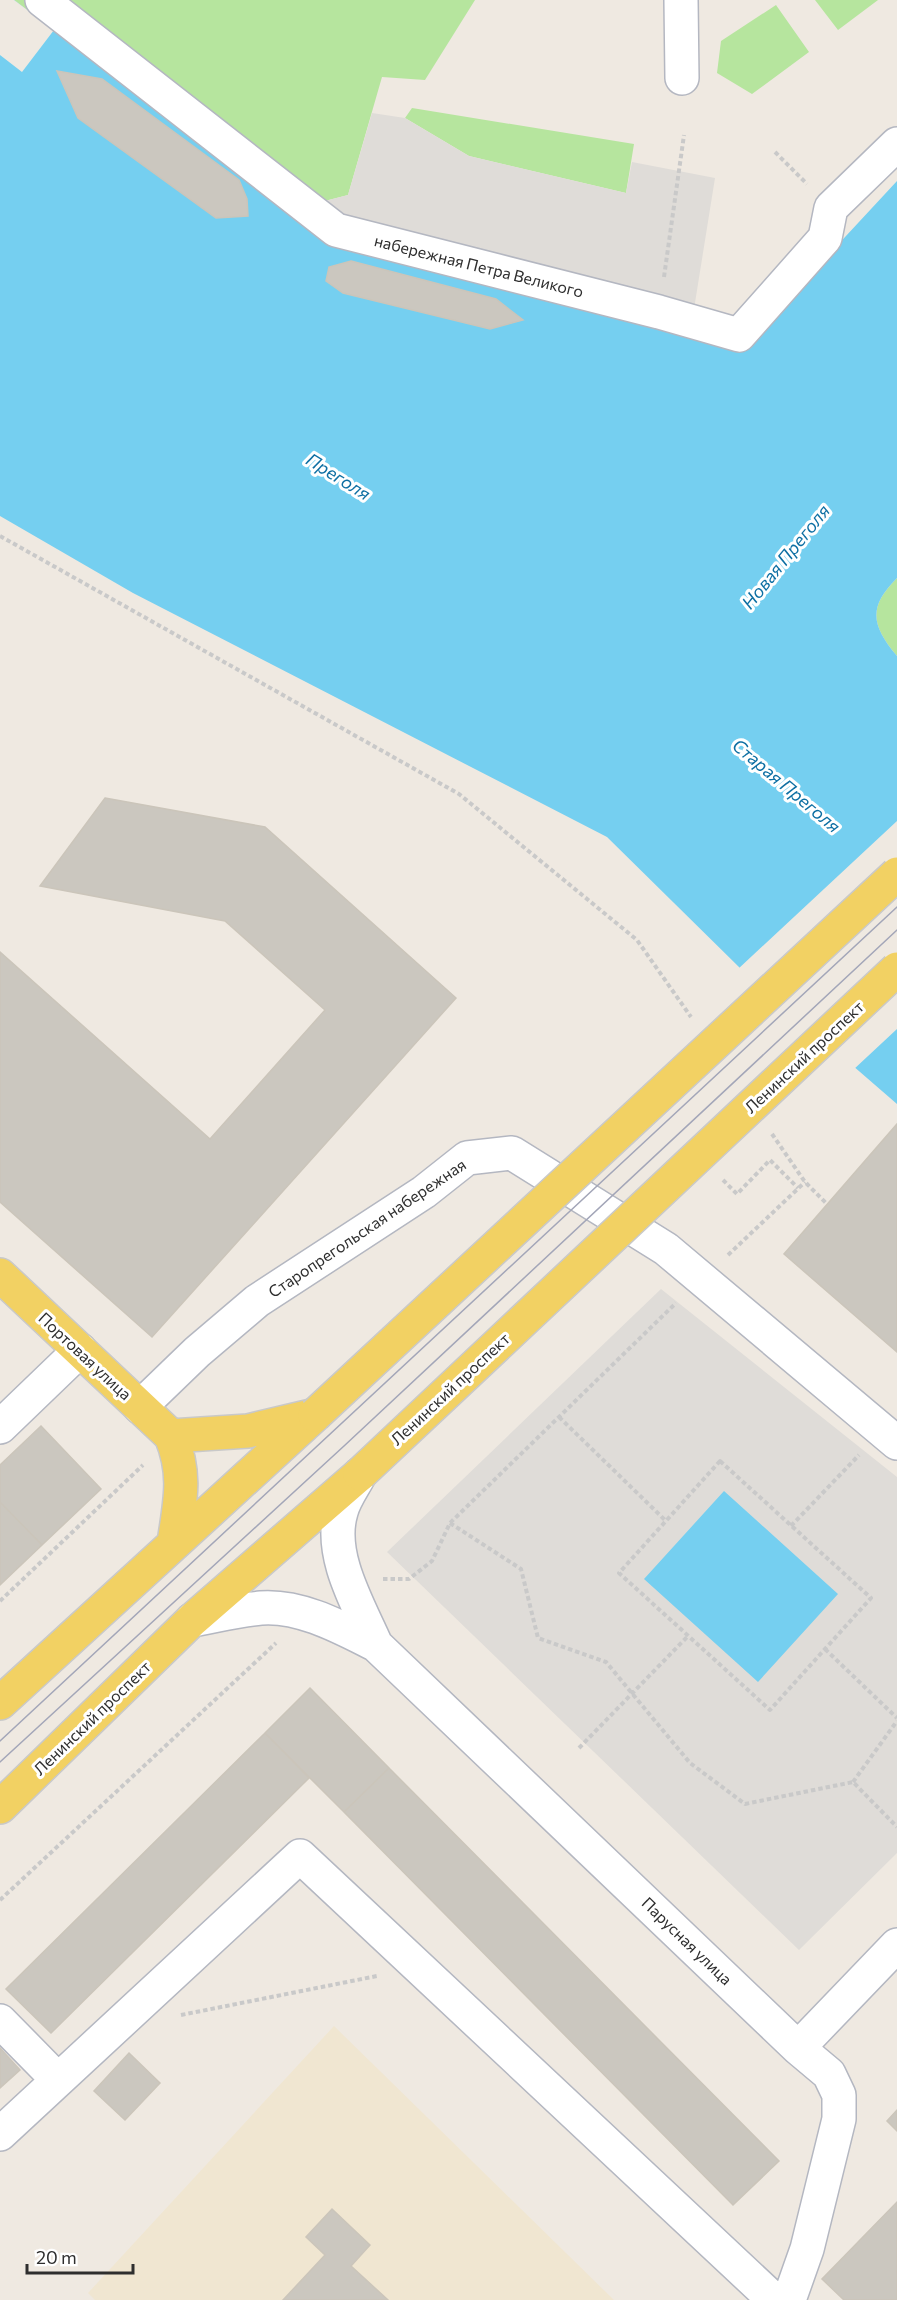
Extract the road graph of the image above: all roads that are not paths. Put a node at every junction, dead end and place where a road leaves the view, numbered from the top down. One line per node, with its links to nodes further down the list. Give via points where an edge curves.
1 (42, 0): 4 (street, набережная Петра Великого, via 336,230 739,335 825,238 831,208)
2 (681, 0): 3 (street)
3 (682, 78)
4 (897, 144)
5 (897, 874): 10 (main road, bridge)
6 (897, 969): 14 (main road, Ленинский проспект, bridge)
7 (0, 1275): 8 (main road, Портовая улица)
8 (80, 1350): 9 (main road, Портовая улица); 11 (street)
9 (140, 1407): 12 (main road, Портовая улица); 13 (street, Старопрегольская набережная, via 257,1301 424,1192 467,1158 512,1153 666,1249)
10 (315, 1415): 12 (main road, via 248,1431); 15 (main road)
11 (0, 1427)
12 (171, 1436): 15 (main road, via 180,1458 181,1480)
13 (897, 1443)
14 (360, 1474): 16 (main road, Ленинский проспект); 17 (street, via 341,1511 338,1542 346,1574)
15 (174, 1543): 18 (main road)
16 (192, 1620): 17 (street, via 264,1608 302,1613); 19 (main road, Ленинский проспект)
17 (376, 1645): 22 (street, Парусная улица)
18 (0, 1703)
19 (0, 1807)
20 (897, 1946): 22 (street)
21 (0, 2021): 23 (street)
22 (798, 2048): 26 (street, Парусная улица, via 829,2074 838,2095 839,2119 807,2249)
23 (58, 2080): 24 (street); 25 (street, via 300,1856)
24 (0, 2134)
25 (774, 2300)
26 (789, 2300)

